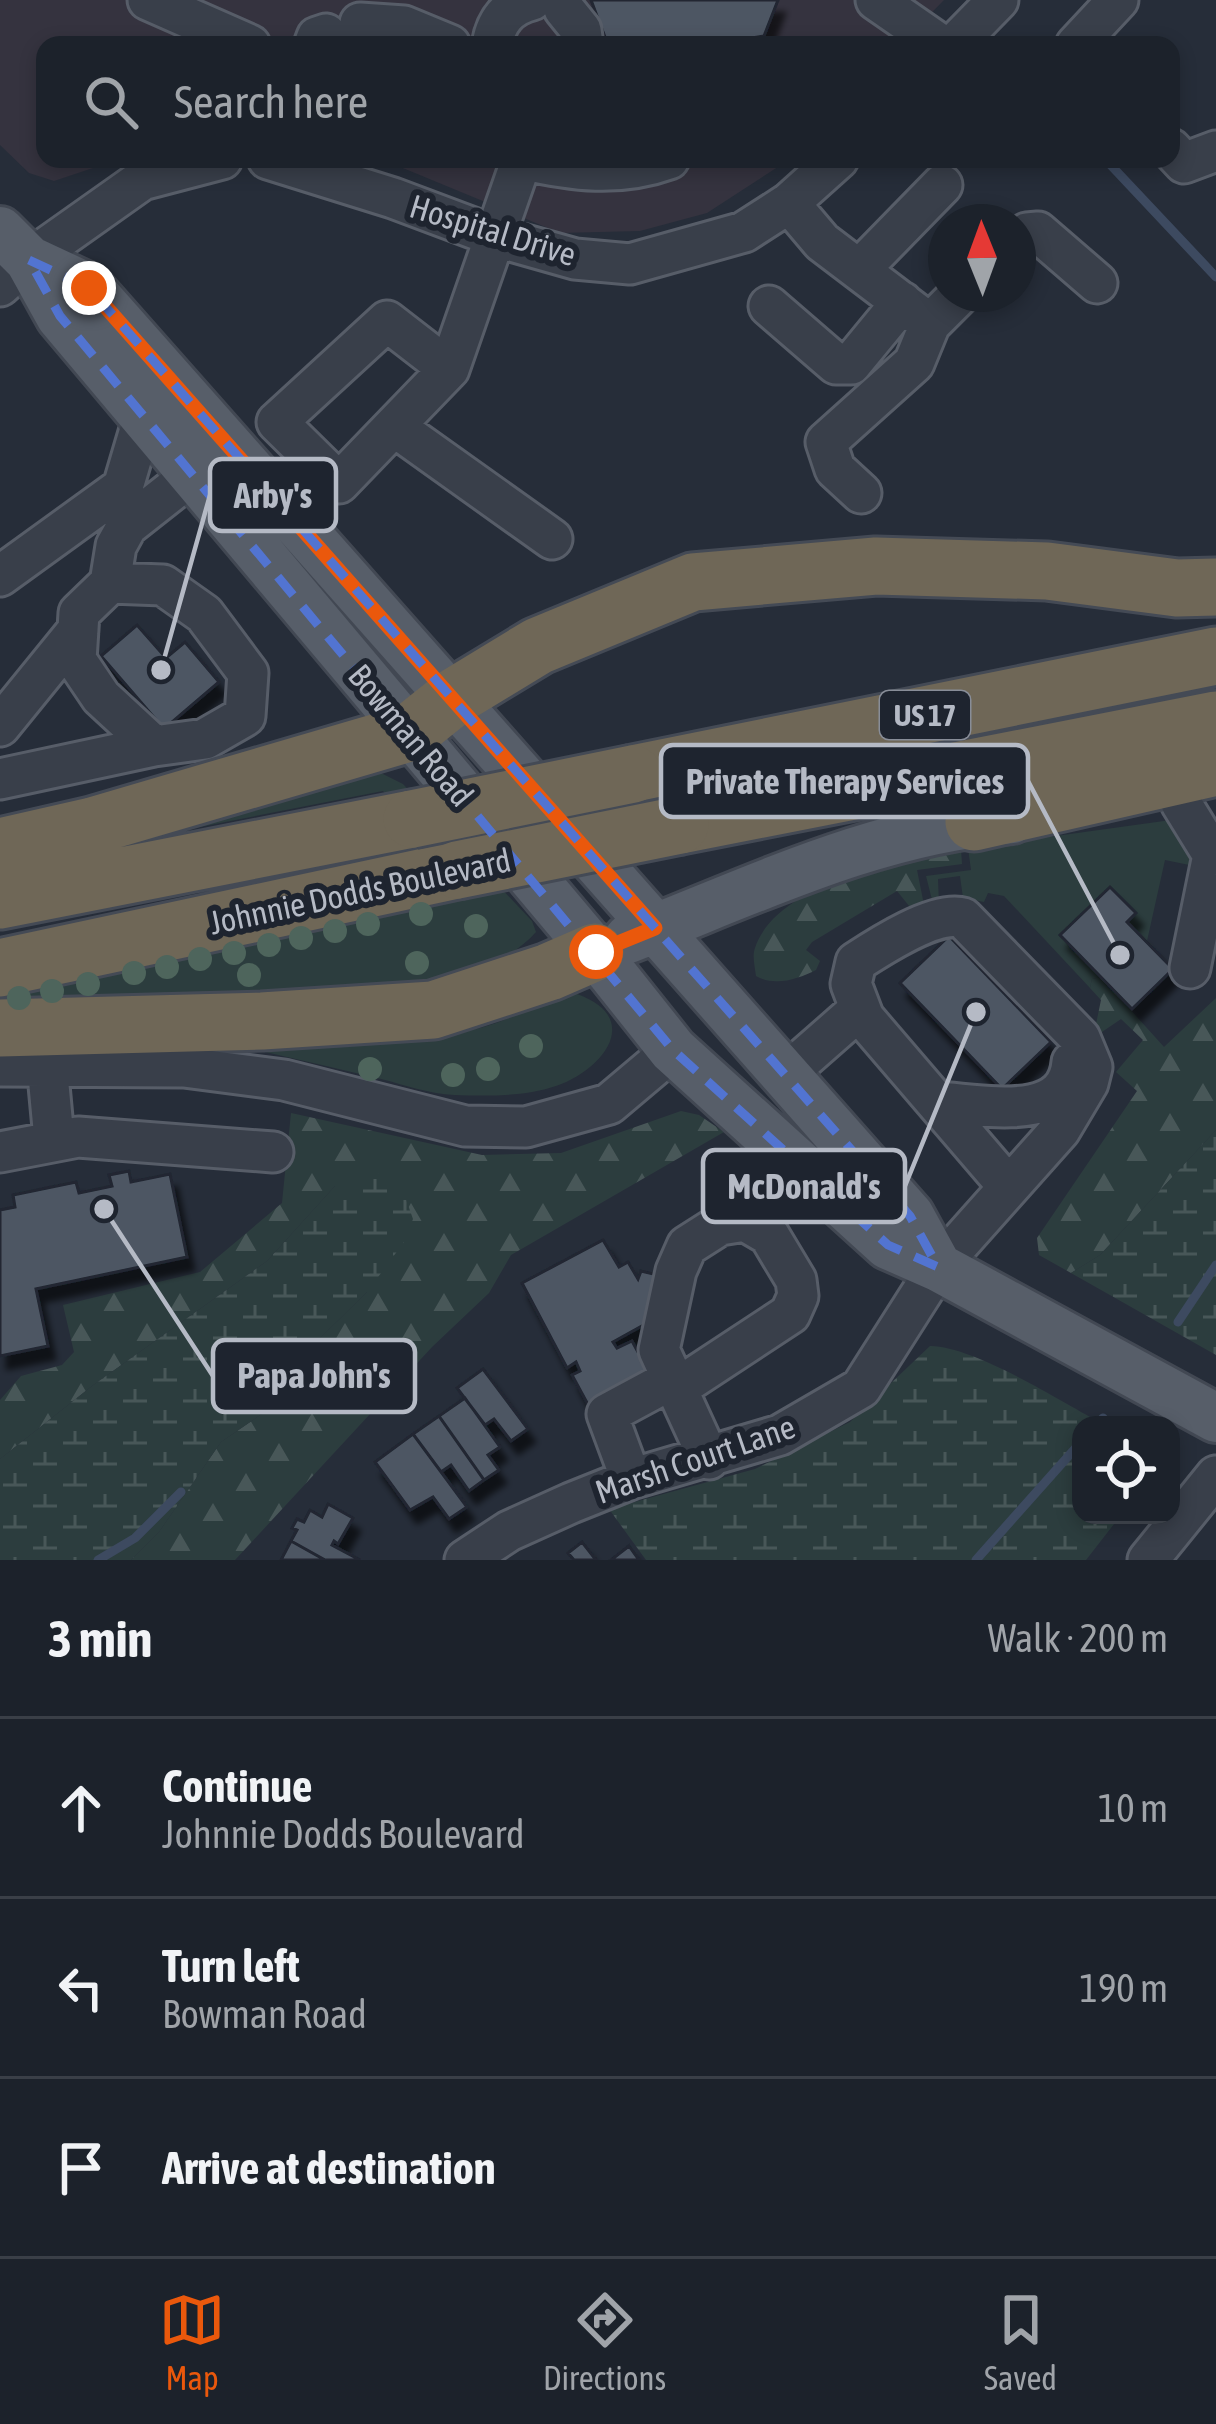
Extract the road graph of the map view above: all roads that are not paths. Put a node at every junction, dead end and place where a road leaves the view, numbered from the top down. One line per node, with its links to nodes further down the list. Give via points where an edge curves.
1 (148, 0): 7 (street)
2 (876, 0): 11 (street)
3 (998, 0): 12 (street)
4 (1118, 0): 13 (street)
5 (548, 4): 9 (street, via 511,9); 10 (street)
6 (334, 34): 8 (street, via 404,26)
7 (230, 36)
8 (428, 36)
9 (495, 36)
10 (581, 36)
11 (928, 36)
12 (963, 36)
13 (1084, 36)
14 (1216, 151): 15 (street)
15 (1180, 159)
16 (188, 168): 26 (street, via 142,180)
17 (297, 168): 25 (street, Hospital Drive)
18 (519, 168): 25 (street)
19 (562, 168): 20 (street)
20 (644, 168)
21 (828, 168): 23 (street, Hospital Drive)
22 (942, 185): 27 (street)
23 (789, 203): 25 (street, Hospital Drive, via 744,232 630,264); 27 (street)
24 (1036, 232): 28 (street)
25 (496, 238): 32 (street)
26 (10, 259): 33 (main road, Bowman Road); 43 (main road, Bowman Road, via 89,288)
27 (859, 269): 31 (street)
28 (1097, 283)
29 (769, 306): 31 (street, via 836,364 851,364)
30 (928, 308): 31 (street)
31 (916, 313): 36 (street, via 914,363 826,442 835,469)
32 (449, 369): 34 (street); 34 (street, via 387,321 278,422 339,483)
33 (144, 416): 35 (main road, Bowman Road); 38 (street, via 123,488)
34 (395, 427): 37 (street)
35 (193, 474): 39 (street, via 127,526); 46 (main road, Bowman Road)
36 (861, 493)
37 (551, 539)
38 (0, 576)
39 (110, 583): 41 (street, via 79,613); 47 (street, via 163,585 204,614 248,673 245,716 205,739)
40 (1216, 587): 43 (highway, via 876,566 693,582 538,646)
41 (78, 630): 45 (street); 47 (street, via 76,660 101,697)
42 (1216, 656): 53 (highway, Johnnie Dodds Boulevard / US 17, bridge)
43 (454, 698): 46 (highway); 55 (main road, Bowman Road)
44 (1216, 720): 57 (highway, Johnnie Dodds Boulevard / US 17, bridge)
45 (0, 726)
46 (409, 733): 51 (highway); 56 (main road, Bowman Road)
47 (154, 746): 48 (street)
48 (0, 778)
49 (1204, 789): 50 (highway); 52 (street)
50 (974, 822): 55 (main road, via 884,841)
51 (0, 847)
52 (1215, 852): 58 (street)
53 (0, 900)
54 (942, 918): 59 (street, via 856,962 851,984); 65 (street, via 1067,1045 1072,1062 1061,1094 1040,1105); 69 (street, Marsh Court Lane, via 963,918 1089,1054 1088,1083 1060,1130)
55 (655, 928): 56 (main road); 64 (main road, Bowman Road)
56 (596, 952): 60 (highway, via 433,1010); 61 (main road, Bowman Road)
57 (0, 968)
58 (1190, 968)
59 (860, 1009): 64 (street); 65 (street)
60 (0, 1028)
61 (673, 1050): 62 (street, via 609,1104 526,1127 465,1126 284,1080 184,1067); 70 (main road, Bowman Road, via 888,1245)
62 (47, 1064): 63 (street); 66 (street)
63 (0, 1066)
64 (786, 1074): 70 (main road, Bowman Road, via 910,1216)
65 (936, 1102): 69 (street)
66 (54, 1139): 67 (street); 68 (street)
67 (0, 1152)
68 (273, 1152)
69 (1008, 1186): 70 (street, Marsh Court Lane)
70 (938, 1267): 71 (main road, Bowman Road); 72 (street, Marsh Court Lane, via 861,1388 780,1435)
71 (1216, 1418)
72 (709, 1459): 74 (street, Marsh Court Lane); 74 (street, via 674,1384 607,1414)
73 (1216, 1476): 76 (street)
74 (632, 1479): 75 (street, Marsh Court Lane, via 522,1525)
75 (465, 1560)
76 (1148, 1560)

